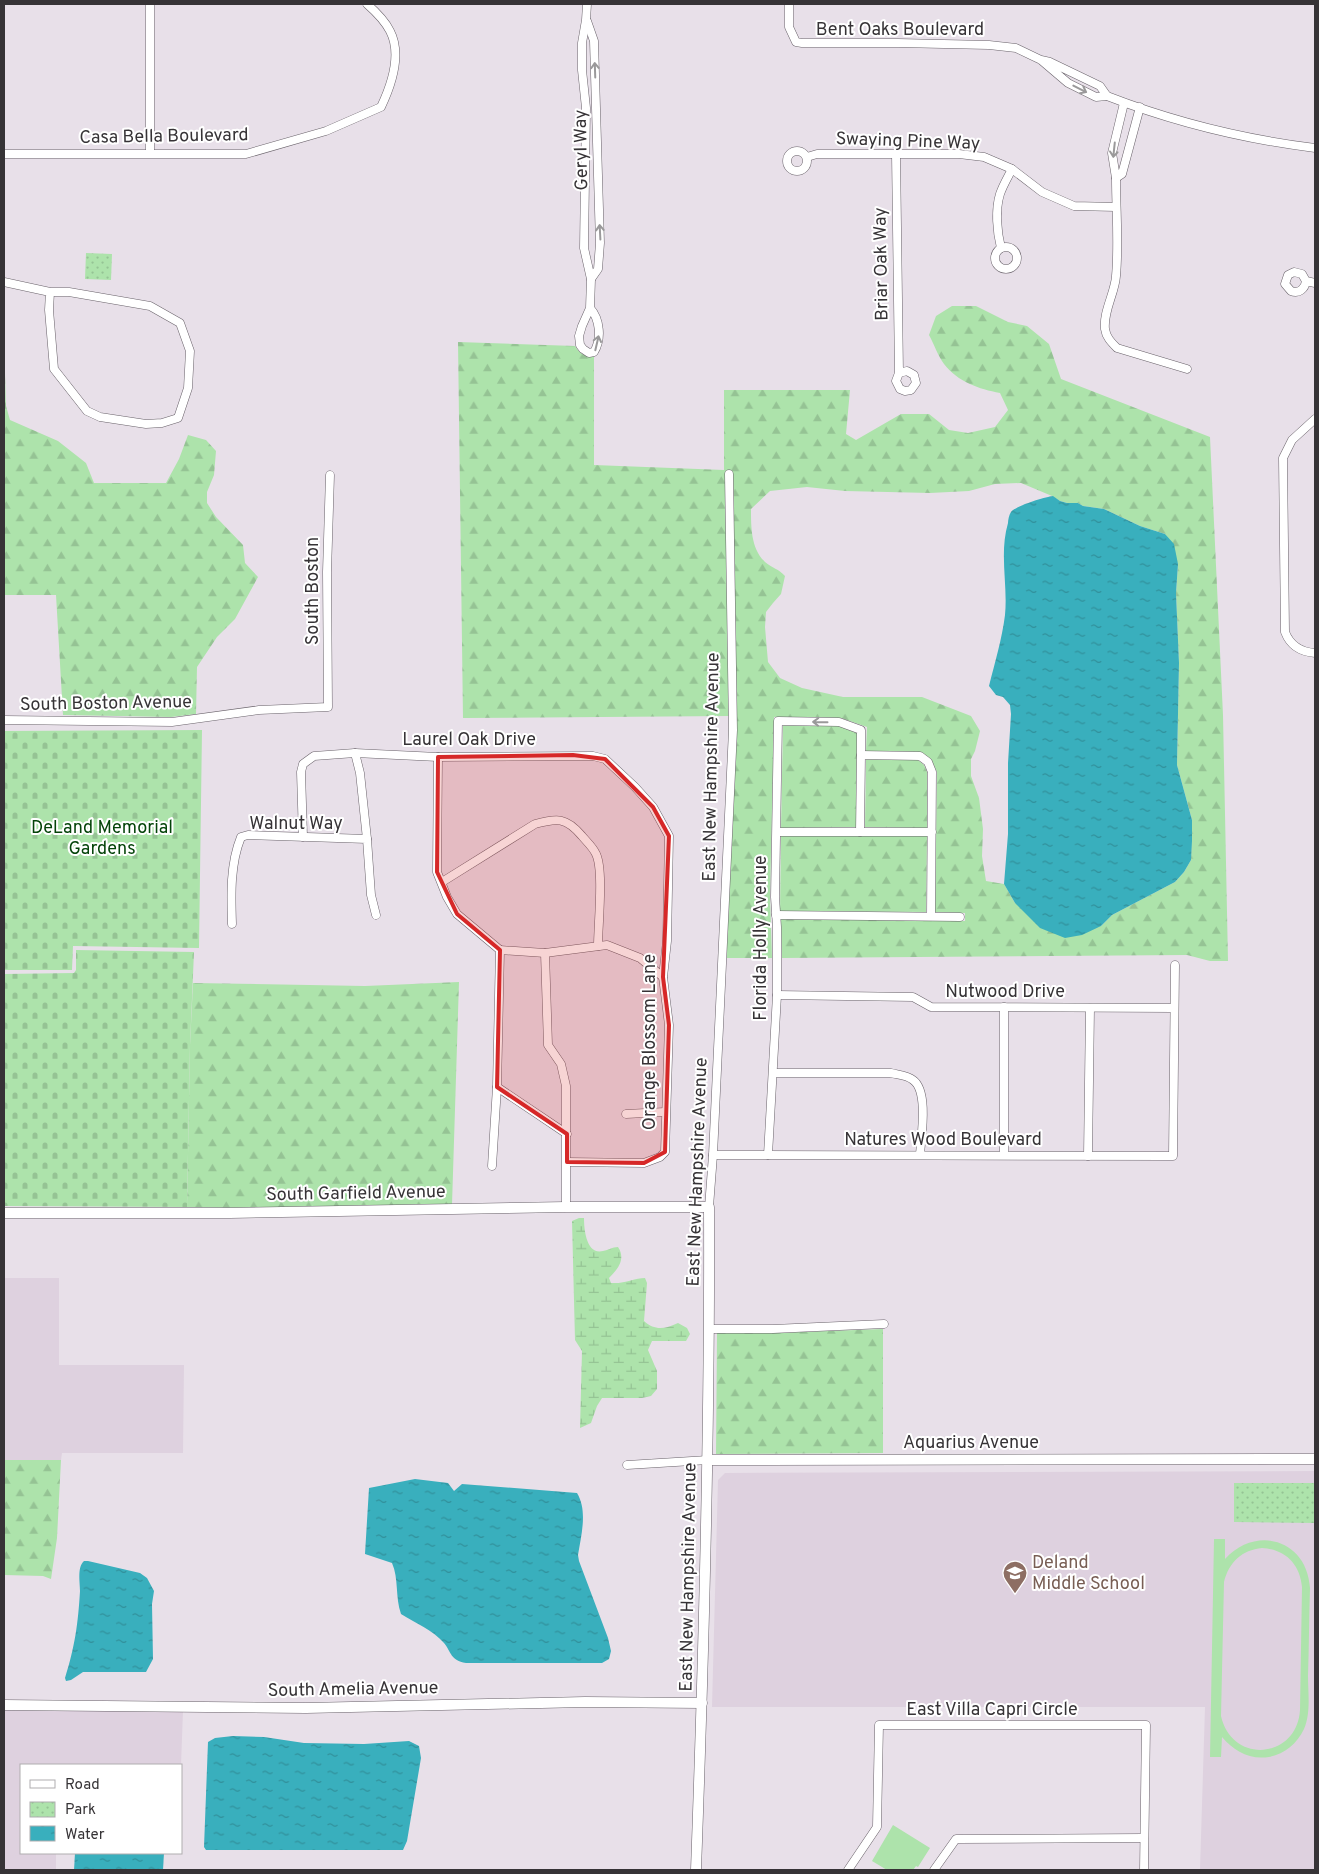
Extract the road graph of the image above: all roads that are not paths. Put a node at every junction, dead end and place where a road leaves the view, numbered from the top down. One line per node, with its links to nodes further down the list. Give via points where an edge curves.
1 (150, 4): 11 (street)
2 (367, 4): 11 (street, Casa Bella Boulevard, via 390,32 396,56 389,90 381,107 326,131 246,154)
3 (587, 4): 5 (street, Geryl Way)
4 (789, 4): 7 (street, Bent Oaks Boulevard, via 789,27 796,42 802,44 898,43 1016,48 1041,60 1068,83 1096,97 1107,96)
5 (586, 20): 6 (street, Geryl Way, via 582,52); 8 (street, Geryl Way, one-way to 5, via 594,41)
6 (586, 103): 8 (street); 18 (street, Geryl Way)
7 (1124, 103): 9 (street, Bent Oaks Boulevard); 16 (street, one-way to 16, via 1112,153)
8 (596, 104): 19 (street, Geryl Way)
9 (1140, 107): 10 (street, Bent Oaks Boulevard, via 1241,137); 16 (street, via 1122,174)
10 (1315, 148)
11 (150, 153): 12 (street, Casa Bella Boulevard)
12 (4, 154)
13 (896, 154): 14 (street, Swaying Pine Way, via 817,154); 15 (street, Swaying Pine Way, via 984,157); 28 (street, Briar Oak Way)
14 (807, 157)
15 (1012, 169): 17 (street, Swaying Pine Way, via 1042,192 1074,206); 20 (street, via 998,206)
16 (1116, 178): 17 (street)
17 (1116, 207): 27 (street, via 1116,278 1105,320 1109,340 1117,348)
18 (583, 214): 19 (street); 21 (street, Geryl Way, via 584,248)
19 (599, 214): 21 (street, Geryl Way, one-way to 19, via 598,269)
20 (1001, 248)
21 (591, 279): 26 (street, Geryl Way)
22 (1306, 281): 24 (street)
23 (4, 282): 25 (street)
24 (1315, 283)
25 (50, 292): 25 (street, via 69,292 150,306 180,323 190,351 188,388 178,418 146,424 100,417 87,411 54,368)
26 (590, 308): 26 (street, Geryl Way, one-way to 26, via 579,336 580,345 589,353 598,346 595,314)
27 (1187, 369)
28 (900, 373)
29 (1315, 419): 32 (street, via 1292,440 1283,458 1285,632 1293,646)
30 (730, 474): 64 (street, East New Hampshire Avenue, via 733,730)
31 (330, 475): 33 (street, South Boston)
32 (1315, 653)
33 (328, 707): 34 (street, South Boston Avenue, via 260,710 172,722)
34 (4, 720)
35 (355, 754): 37 (street, Laurel Oak Drive); 42 (street, Laurel Oak Drive, via 314,756 303,764); 43 (street)
36 (861, 755): 39 (street, Florida Holly Avenue, one-way to 39, via 862,730 839,722 778,721); 40 (street); 41 (street, via 920,756 928,762 932,772)
37 (438, 758): 38 (street, Laurel Oak Drive, via 593,756 605,759); 44 (street, via 437,872)
38 (635, 786): 54 (street, Orange Blossom Lane, via 653,807 669,836 667,941)
39 (777, 832): 40 (street); 46 (street, Florida Holly Avenue)
40 (860, 832): 41 (street)
41 (932, 832): 47 (street)
42 (303, 837): 43 (street, Walnut Way); 49 (street, Walnut Way, via 241,837 235,850 231,888)
43 (367, 839): 45 (street, Walnut Way, via 371,895)
44 (442, 882): 50 (street, via 535,824 562,820 574,826 596,853 600,866); 51 (street, via 457,914)
45 (376, 915)
46 (776, 915): 47 (street); 55 (street, Florida Holly Avenue)
47 (931, 916): 48 (street)
48 (960, 917)
49 (232, 924)
50 (598, 946): 52 (street); 54 (street, via 615,947 640,958)
51 (500, 950): 52 (street); 60 (street)
52 (545, 953): 63 (street, via 548,1045 560,1064 566,1086)
53 (1175, 965): 58 (street)
54 (662, 977): 61 (street, Orange Blossom Lane, via 669,1025)
55 (777, 995): 56 (street, Nutwood Drive, via 913,997 932,1007); 59 (street, Florida Holly Avenue)
56 (1004, 1007): 57 (street, Nutwood Drive); 67 (street)
57 (1090, 1008): 58 (street, Nutwood Drive); 68 (street)
58 (1174, 1008): 68 (street, Natures Wood Boulevard, via 1172,1156)
59 (774, 1073): 65 (street, Florida Holly Avenue); 66 (street, via 891,1073 907,1076 915,1081 921,1093)
60 (497, 1087): 63 (street); 70 (street)
61 (665, 1112): 62 (street); 69 (street, Orange Blossom Lane, via 664,1152 660,1157 644,1163)
62 (626, 1114)
63 (567, 1134): 69 (street)
64 (714, 1155): 65 (street, Natures Wood Boulevard); 72 (street, East New Hampshire Avenue)
65 (768, 1155): 66 (street, Natures Wood Boulevard)
66 (920, 1155): 67 (street, Natures Wood Boulevard)
67 (1004, 1156): 68 (street, Natures Wood Boulevard)
68 (1088, 1156)
69 (566, 1162): 71 (street)
70 (492, 1166)
71 (566, 1207): 72 (street, South Garfield Avenue); 73 (street, South Garfield Avenue, via 230,1213)
72 (709, 1207): 75 (street, East New Hampshire Avenue)
73 (4, 1212)
74 (884, 1324): 75 (street)
75 (710, 1329): 77 (street, East New Hampshire Avenue)
76 (1315, 1459): 77 (street, Aquarius Avenue)
77 (708, 1460): 78 (street, Aquarius Avenue); 79 (street, East New Hampshire Avenue)
78 (627, 1465)
79 (702, 1703): 80 (street, South Amelia Avenue, via 585,1702 314,1708); 82 (street, East New Hampshire Avenue)
80 (4, 1705)
81 (1144, 1838): 83 (street, East Villa Capri Circle, via 1146,1725 879,1725 877,1827); 84 (street, via 956,1839); 85 (street, East Villa Capri Circle)
82 (696, 1870)
83 (848, 1870)
84 (934, 1870)
85 (1144, 1870)

